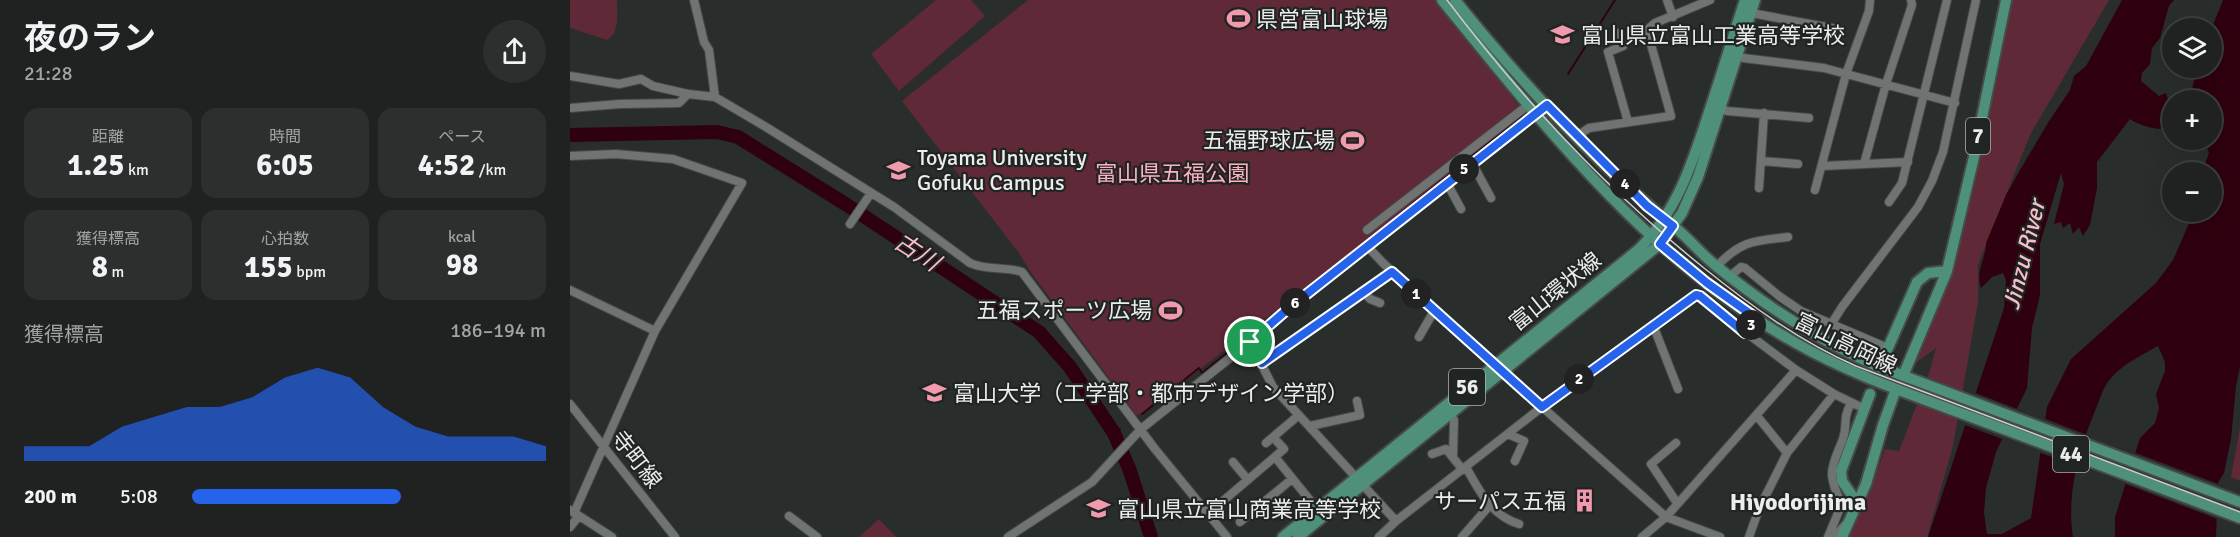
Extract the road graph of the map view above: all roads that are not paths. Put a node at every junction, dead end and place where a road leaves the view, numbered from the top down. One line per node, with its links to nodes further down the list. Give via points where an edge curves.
1 (694, 0): 23 (street, via 709,50)
2 (1442, 0): 30 (main road, 富山高岡線 / 44)
3 (1455, 0): 25 (main road, 富山高岡線 / 44)
4 (1667, 0): 14 (street)
5 (1710, 0): 14 (street)
6 (1745, 0): 13 (main road, 富山環状線 / 56)
7 (1755, 0): 13 (main road, 富山環状線 / 56)
8 (1870, 0): 18 (street)
9 (1911, 0): 20 (street)
10 (1947, 0): 22 (street)
11 (1976, 0): 24 (street)
12 (2006, 0): 55 (main road, 7)
13 (1746, 13): 15 (street); 17 (main road, 富山環状線 / 56)
14 (1673, 18): 32 (street, via 1655,23 1647,30 1671,116)
15 (1837, 29)
16 (1619, 33): 32 (street, via 1623,46 1608,52)
17 (1732, 55): 18 (street); 26 (main road, 富山環状線 / 56)
18 (1846, 74): 20 (street); 40 (street)
19 (570, 76): 21 (street, via 619,84 641,79 653,86)
20 (1886, 84): 22 (street); 39 (street)
21 (688, 94): 23 (street); 27 (street, via 679,103)
22 (1925, 95): 24 (street); 36 (street)
23 (715, 97): 44 (street)
24 (1955, 103): 63 (street, via 1943,152 1918,207)
25 (1547, 105): 30 (street); 33 (main road, 富山高岡線 / 44)
26 (1716, 107): 29 (street); 49 (main road, 富山環状線 / 56, via 1698,177 1682,213)
27 (570, 108)
28 (1522, 109): 50 (street)
29 (1764, 113): 31 (street); 35 (street)
30 (1534, 114): 37 (street); 52 (main road, 富山高岡線 / 44)
31 (1809, 118)
32 (1628, 122): 33 (street, via 1589,128)
33 (1577, 136): 49 (main road, 富山高岡線 / 44, via 1647,206)
34 (570, 156): 65 (street, via 616,154 673,159 742,183)
35 (1761, 161): 38 (street); 42 (street)
36 (1908, 162): 39 (street); 46 (street, via 1902,183)
37 (1472, 163): 41 (street); 45 (street)
38 (1798, 164)
39 (1864, 164): 40 (street)
40 (1822, 166): 43 (street)
41 (1447, 183): 47 (street); 53 (street)
42 (1759, 188)
43 (1815, 190)
44 (870, 195): 48 (street); 87 (street, via 970,263 1023,272)
45 (1491, 198)
46 (1889, 202)
47 (1461, 209)
48 (853, 221)
49 (1669, 222): 52 (main road, 富山環状線 / 56); 54 (main road, 富山高岡線 / 44)
50 (1367, 230)
51 (1788, 237): 54 (street, via 1742,245)
52 (1656, 240): 62 (main road, 富山高岡線 / 44); 71 (main road, 富山環状線 / 56)
53 (1367, 246): 56 (street); 68 (street)
54 (1717, 266): 57 (main road, 富山高岡線 / 44)
55 (1947, 271): 69 (main road, via 1928,273 1917,282); 73 (main road, 7)
56 (1392, 272): 59 (street); 61 (street)
57 (1729, 276): 63 (street, via 1745,268 1793,306); 73 (main road, 富山高岡線 / 44, via 1834,347)
58 (570, 290): 65 (street)
59 (1364, 292): 60 (street); 70 (street)
60 (1380, 303)
61 (1434, 311): 67 (street); 71 (street)
62 (1756, 318): 66 (street); 75 (main road, 富山高岡線 / 44, via 1828,360)
63 (1832, 323): 69 (street)
64 (1653, 325): 66 (street, via 1696,295); 74 (street); 81 (street)
65 (655, 331): 92 (street)
66 (1745, 333): 72 (street)
67 (1419, 337)
68 (1250, 342): 70 (street); 87 (street)
69 (1886, 352)
70 (1262, 363): 84 (street, via 1273,387)
71 (1498, 368): 81 (street); 83 (main road, 富山環状線 / 56); 102 (main road, 富山環状線 / 56)
72 (1796, 370): 76 (street); 85 (street)
73 (1905, 376): 104 (main road, 富山高岡線 / 44)
74 (1678, 389)
75 (1899, 390): 106 (main road, via 1883,425); 112 (main road, 富山高岡線 / 44)
76 (1834, 394): 79 (street); 93 (street)
77 (1870, 394): 82 (main road)
78 (1357, 401): 86 (street, via 1360,416)
79 (1851, 403): 82 (street); 130 (street, via 1832,473 1841,506)
80 (570, 404): 92 (street, 寺町線)
81 (1542, 407): 88 (street); 111 (street)
82 (1863, 408): 106 (main road, via 1841,471 1842,481)
83 (1451, 414): 96 (street); 102 (main road, 富山環状線 / 56)
84 (1299, 415): 86 (street); 89 (street)
85 (1757, 416): 93 (street); 105 (street)
86 (1310, 426): 102 (street)
87 (1138, 432): 121 (street, via 1092,482); 122 (street)
88 (1508, 434): 97 (street, via 1524,441); 99 (street)
89 (1273, 437): 90 (street); 95 (street, via 1284,449)
90 (1266, 443)
91 (1676, 443): 105 (street, via 1651,464)
92 (604, 446): 109 (street); 119 (street, 寺町線)
93 (1787, 453): 129 (street)
94 (1432, 454): 96 (street, via 1446,449)
95 (1275, 457): 100 (street); 101 (street)
96 (1453, 457): 99 (street)
97 (1515, 461)
98 (1233, 462): 101 (street)
99 (1464, 469): 107 (street); 114 (street)
100 (1292, 479): 108 (street); 115 (street)
101 (1248, 480): 103 (street)
102 (1360, 481): 108 (main road, 富山環状線 / 56); 114 (street); 124 (main road, 富山環状線 / 56)
103 (1223, 501)
104 (2240, 502)
105 (1677, 503): 111 (street)
106 (1858, 504): 113 (main road)
107 (1490, 505): 116 (street, via 1508,521); 126 (street)
108 (1317, 508): 123 (main road, 富山環状線 / 56)
109 (574, 513): 117 (street); 118 (street)
110 (789, 516): 120 (street)
111 (1666, 517): 127 (street); 128 (street)
112 (2240, 518)
113 (1850, 520): 131 (street); 132 (main road)
114 (1396, 521): 125 (street)
115 (1240, 522)
116 (1519, 524)
117 (570, 527)
118 (612, 537)
119 (675, 537)
120 (817, 537)
121 (1008, 537)
122 (1227, 537)
123 (1283, 537)
124 (1298, 537)
125 (1379, 537)
126 (1462, 537)
127 (1642, 537)
128 (1720, 537)
129 (1749, 537)
130 (1828, 537)
131 (1834, 537)
132 (1842, 537)

